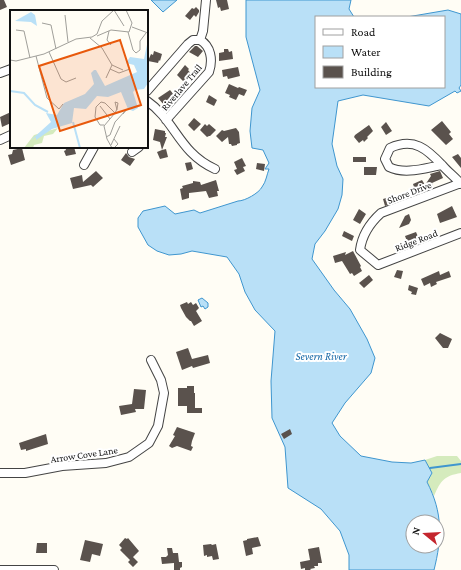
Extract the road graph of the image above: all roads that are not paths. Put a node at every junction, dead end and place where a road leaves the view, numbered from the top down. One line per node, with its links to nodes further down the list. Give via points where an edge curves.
1 (206, 0): 2 (street, via 204,27)
2 (200, 40): 5 (street, via 193,40 188,44); 7 (street, Riverlave Trail, via 209,49 210,72)
3 (10, 69): 4 (street)
4 (0, 73)
5 (148, 90)
6 (148, 102): 7 (street, via 159,110)
7 (166, 120): 13 (street, via 191,153 202,163)
8 (10, 135): 9 (street)
9 (0, 140)
10 (93, 148): 11 (street)
11 (84, 165)
12 (442, 165): 12 (street, via 437,158 419,146 410,144 390,148 386,158 388,167 394,170 414,170); 14 (street)
13 (215, 169)
14 (461, 183): 16 (street, Shore Drive, via 381,213 371,223 361,242 360,250)
15 (461, 233): 16 (street, Ridge Road)
16 (378, 264)
17 (151, 360): 18 (street, Arrow Cove Lane, via 164,393 158,426 149,443 129,457 106,463 62,466 26,473)
18 (0, 473)
19 (0, 570): 20 (street)
20 (54, 570)

